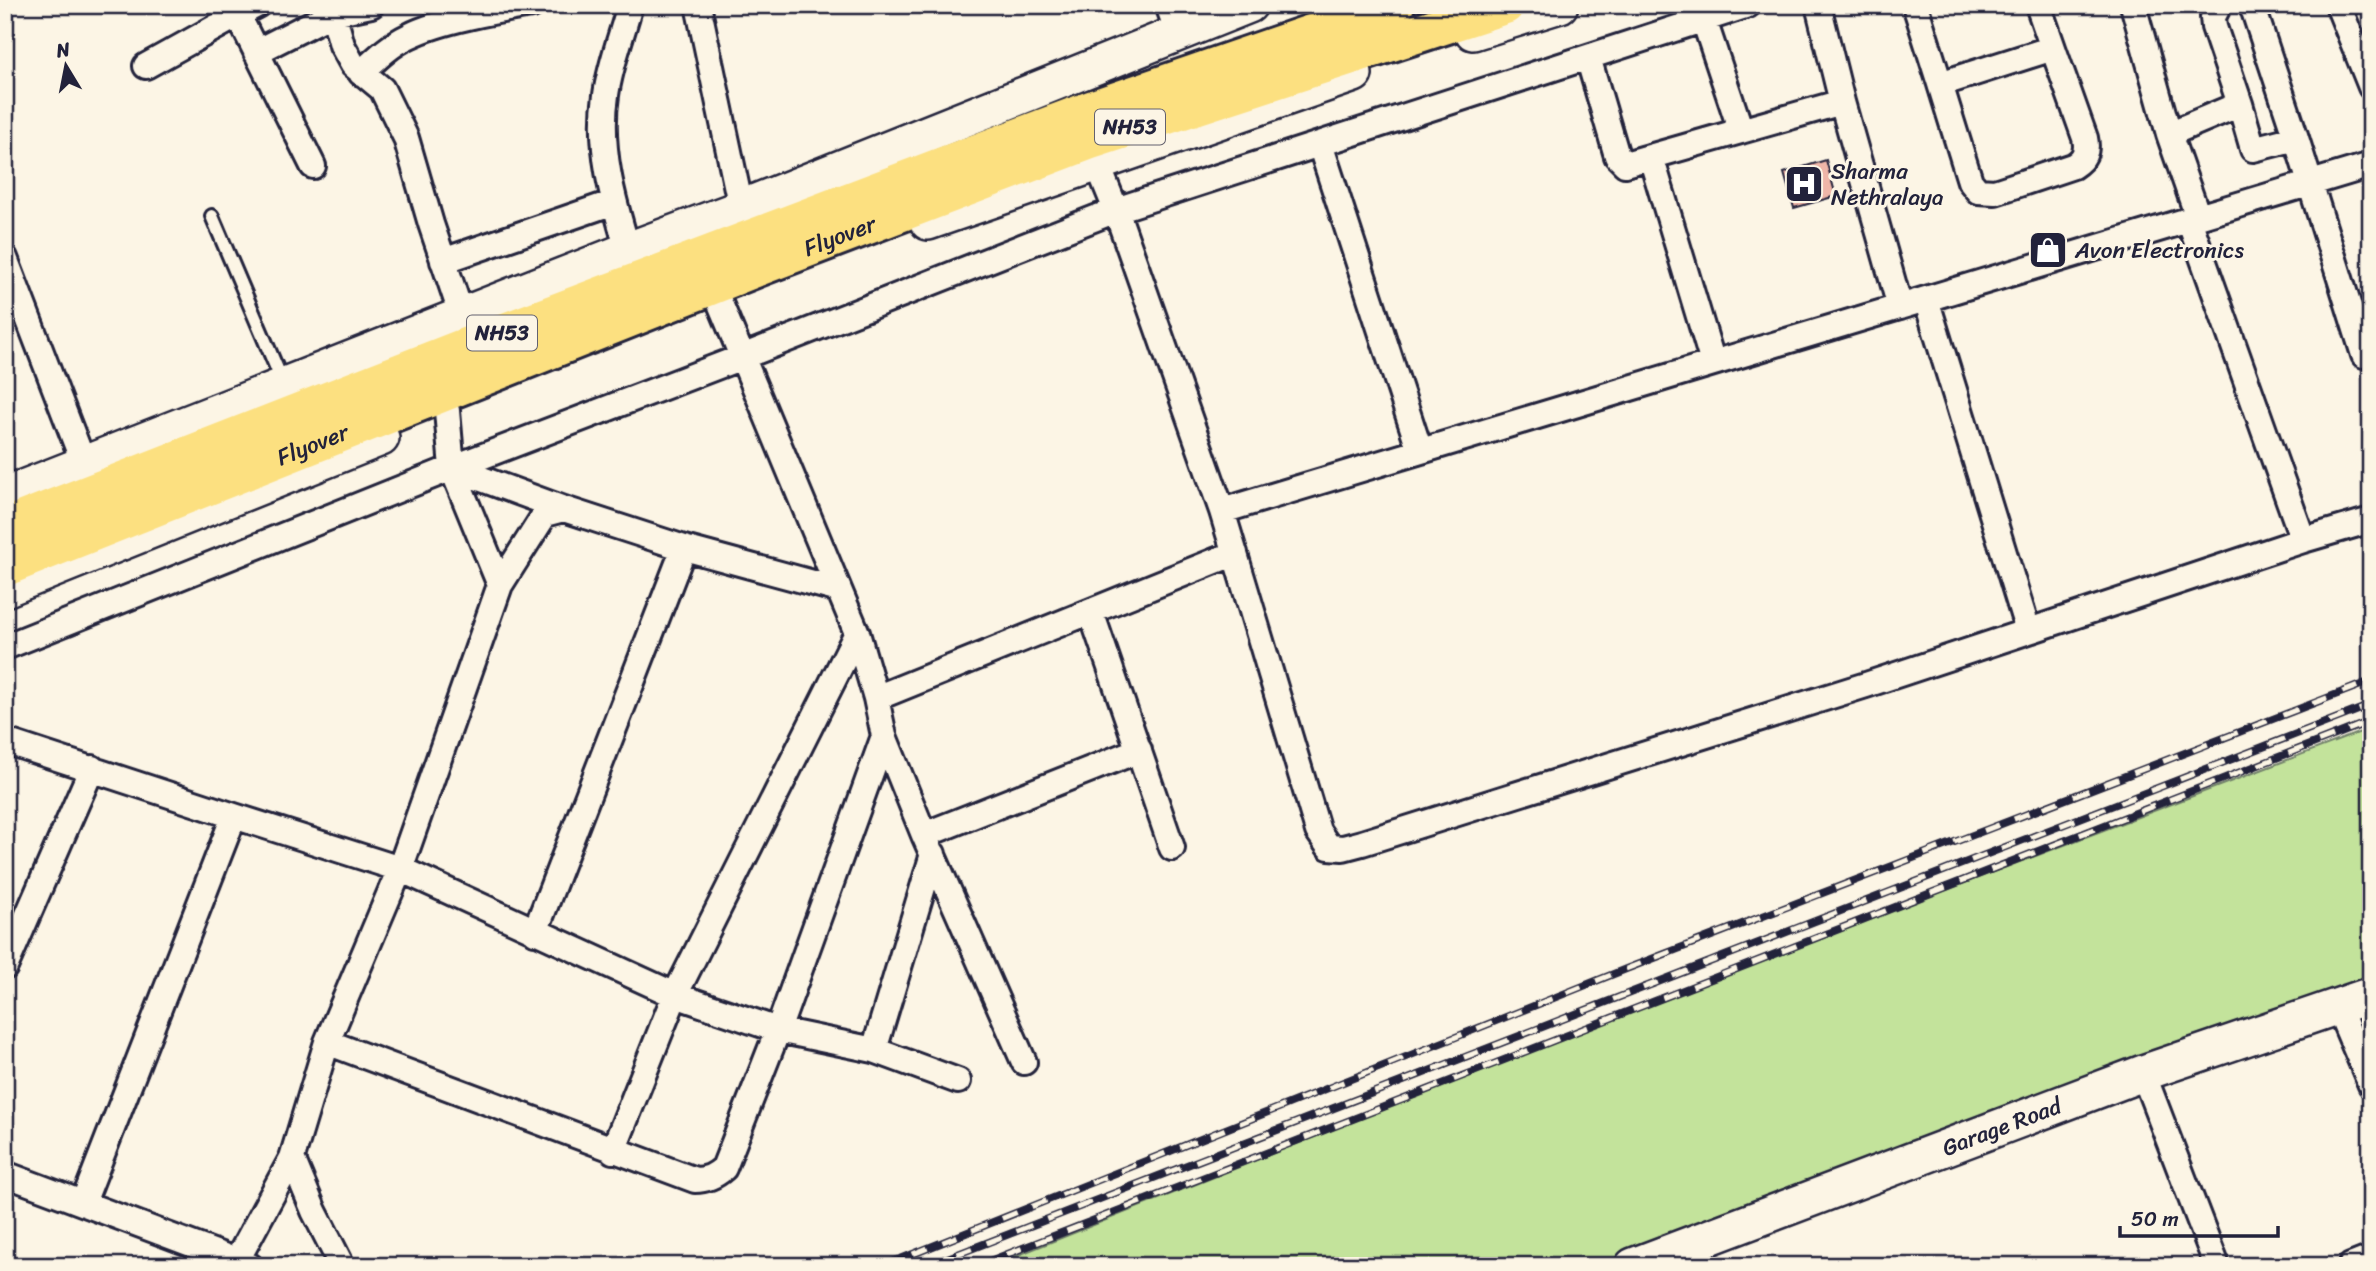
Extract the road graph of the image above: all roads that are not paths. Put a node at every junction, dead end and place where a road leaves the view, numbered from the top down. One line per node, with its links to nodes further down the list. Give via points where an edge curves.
1 (371, 5): 18 (street)
2 (532, 5): 26 (street, via 408,36)
3 (624, 5): 17 (street)
4 (698, 5): 44 (street)
5 (1249, 5): 20 (street)
6 (1395, 5): 44 (highway, Flyover / NH53, via 1091,110)
7 (1505, 5): 44 (highway, Flyover / NH53, via 1088,141)
8 (1560, 5): 36 (street)
9 (1748, 5): 21 (street)
10 (1818, 5): 29 (street)
11 (1915, 5): 27 (street)
12 (2038, 5): 22 (street)
13 (2133, 5): 32 (street)
14 (2219, 5): 30 (street, via 2214,27)
15 (2250, 5): 33 (street)
16 (2338, 5): 28 (street)
17 (630, 6): 40 (street, via 606,92 605,146)
18 (332, 9): 23 (street); 26 (street, via 342,45)
19 (247, 10): 23 (street); 25 (street)
20 (1173, 19): 44 (street)
21 (1704, 20): 24 (street); 31 (street)
22 (2053, 48): 27 (street); 27 (street, via 2085,138 2086,153 2073,166 1995,192 1978,191 1970,181)
23 (257, 52): 38 (street)
24 (1588, 57): 34 (street); 35 (street, via 1617,156 1625,163)
25 (146, 66)
26 (361, 73): 47 (street, via 382,89 406,138)
27 (1940, 84)
28 (2371, 87)
29 (1843, 102): 31 (street); 50 (street)
30 (2240, 104): 32 (street); 33 (street, via 2253,149)
31 (1741, 131): 35 (street)
32 (2169, 134): 43 (street)
33 (2296, 138): 39 (street)
34 (1320, 144): 41 (street); 58 (street)
35 (1651, 157): 54 (street)
36 (1097, 163): 41 (street); 49 (street)
37 (2371, 165): 39 (street)
38 (313, 166)
39 (2309, 184): 43 (street); 52 (street)
40 (614, 202): 45 (street); 47 (street)
41 (1116, 210): 53 (street); 63 (street)
42 (212, 216): 55 (lane)
43 (2194, 218): 48 (street); 66 (street)
44 (752, 237): 45 (street); 60 (highway, Flyover / NH53)
45 (628, 250): 51 (street)
46 (5, 258): 57 (street)
47 (443, 261): 51 (street)
48 (1926, 299): 50 (street); 74 (street)
49 (719, 302): 53 (street); 56 (street)
50 (1900, 307): 54 (street)
51 (462, 316): 55 (street)
52 (2364, 355)
53 (742, 357): 59 (street); 72 (street)
54 (1713, 363): 58 (street)
55 (284, 386): 60 (street)
56 (447, 411): 59 (street); 60 (street)
57 (73, 438): 60 (street); 61 (street)
58 (1420, 451): 63 (street)
59 (452, 468): 62 (street); 70 (street); 76 (street)
60 (175, 474): 65 (highway, NH53); 69 (highway, NH53); 71 (street)
61 (5, 495)
62 (564, 509): 67 (street); 70 (street, via 545,514)
63 (1222, 510): 68 (street)
64 (2371, 520): 66 (street)
65 (5, 527)
66 (2303, 540): 74 (street)
67 (684, 548): 72 (street); 86 (street)
68 (1235, 554): 73 (street); 74 (street, via 1318,831 1329,847 1343,848)
69 (5, 567)
70 (500, 585): 85 (street)
71 (5, 589)
72 (839, 590): 75 (street)
73 (1091, 612): 77 (street); 80 (street)
74 (2028, 631)
75 (857, 633): 77 (street); 88 (street)
76 (5, 647)
77 (876, 698): 78 (street)
78 (884, 736): 83 (street); 91 (street)
79 (5, 741): 81 (street)
80 (1139, 750): 83 (street); 84 (street)
81 (92, 768): 82 (street); 87 (street)
82 (234, 816): 85 (street); 101 (street)
83 (929, 845): 93 (street); 94 (street)
84 (1172, 848)
85 (400, 869): 86 (street); 92 (street)
86 (535, 932): 88 (street)
87 (5, 967)
88 (675, 995): 91 (street); 98 (street)
89 (2371, 995): 90 (street, Garage Road)
90 (2338, 1007): 95 (street, Garage Road); 97 (street)
91 (778, 1030): 93 (street); 98 (street, via 724,1168 716,1175 695,1180)
92 (327, 1042): 98 (street); 99 (street)
93 (874, 1050): 96 (street)
94 (1024, 1062)
95 (2143, 1073): 105 (street, Garage Road); 106 (street)
96 (958, 1081)
97 (2371, 1085)
98 (613, 1151)
99 (292, 1158): 103 (street); 104 (street)
100 (5, 1174): 101 (street)
101 (83, 1203): 103 (street)
102 (2371, 1258): 107 (street)
103 (243, 1264)
104 (342, 1266)
105 (1633, 1266)
106 (2217, 1266)
107 (2351, 1266)

